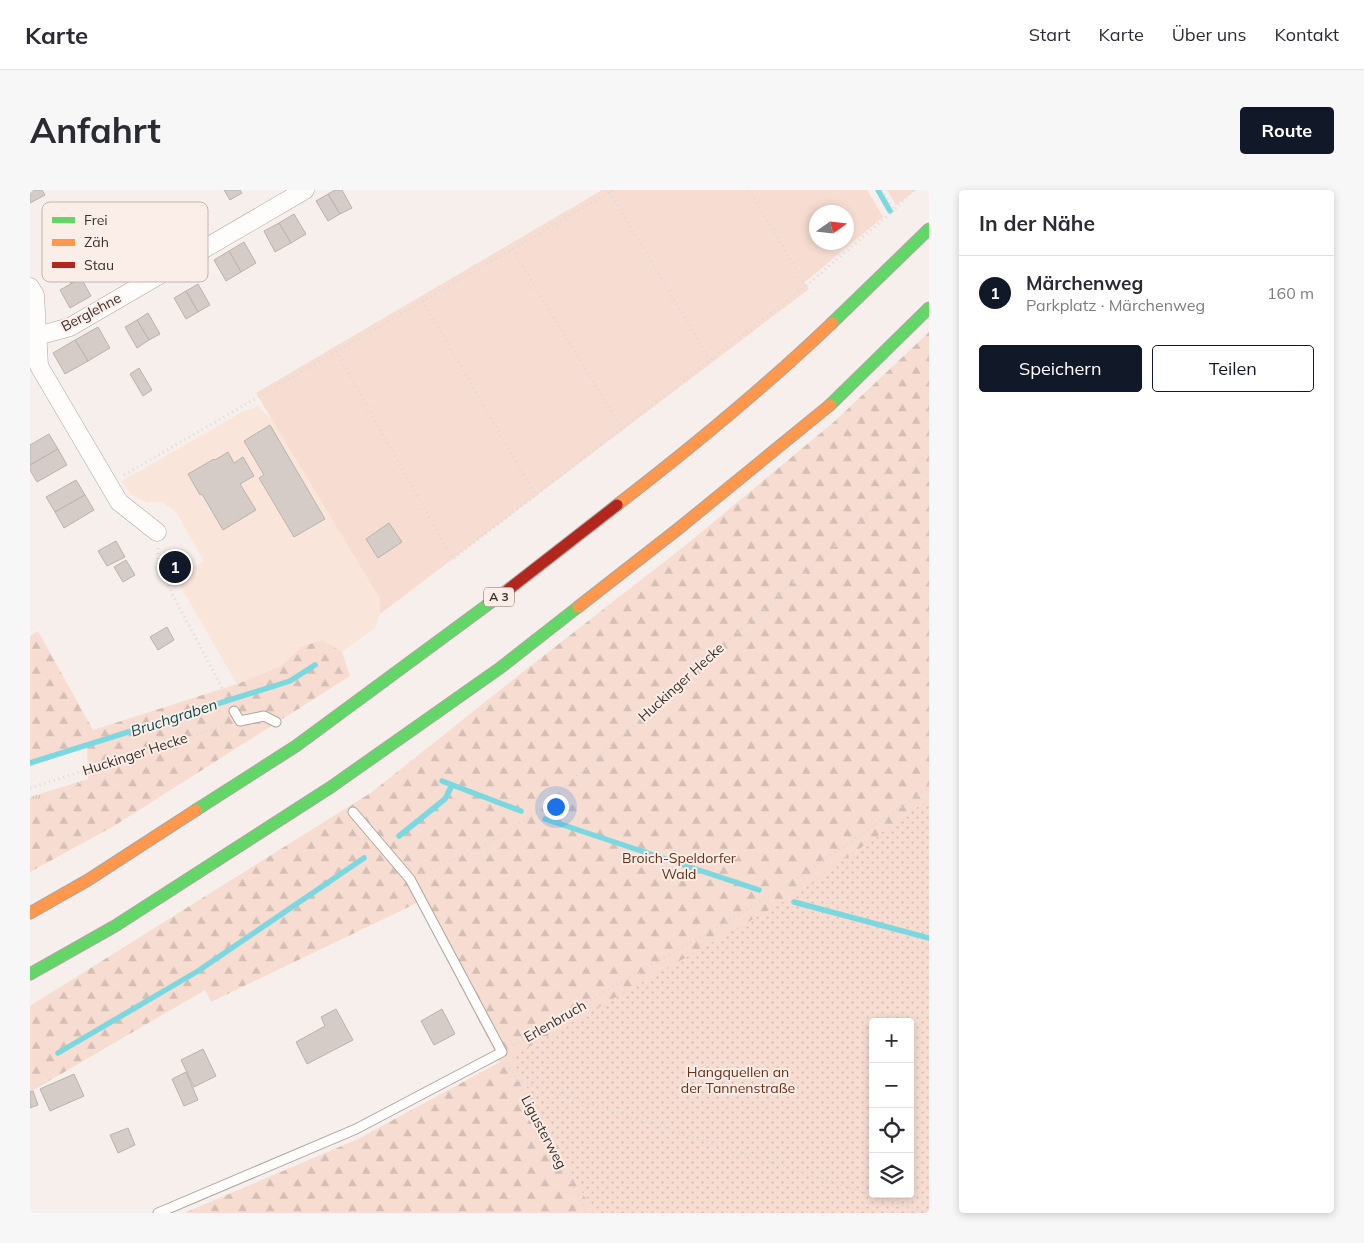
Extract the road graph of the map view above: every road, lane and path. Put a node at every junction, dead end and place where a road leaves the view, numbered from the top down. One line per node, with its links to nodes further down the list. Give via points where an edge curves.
1 (305, 190): 8 (street, Berglehne)
2 (749, 190): 11 (path)
3 (882, 190): 6 (path)
4 (913, 190): 6 (path)
5 (612, 191): 9 (path); 17 (path)
6 (894, 210): 11 (path)
7 (929, 229): 31 (highway, A 3, via 794,359 651,479 477,614 296,746 88,880)
8 (208, 247)
9 (512, 249): 13 (path); 18 (path)
10 (147, 282): 15 (street, Berglehne, via 70,327)
11 (806, 286): 17 (path)
12 (30, 287): 15 (street, via 35,295)
13 (423, 300): 16 (path); 21 (path)
14 (929, 308): 32 (highway, via 828,404 678,529 500,668 331,788 115,926)
15 (34, 337): 20 (street, via 39,366)
16 (336, 351): 20 (path); 21 (path, via 453,559)
17 (710, 360): 18 (path)
18 (622, 429): 21 (path)
19 (929, 452): 30 (path, Huckinger Hecke, via 839,542 537,812 484,846)
20 (108, 484): 22 (street, via 120,502)
21 (536, 496)
22 (157, 532): 23 (path, via 158,567)
23 (222, 688)
24 (234, 711): 25 (lane)
25 (240, 721): 26 (lane, via 264,716); 27 (path, Huckinger Hecke)
26 (276, 722)
27 (30, 788)
28 (929, 788): 33 (path, Erlenbruch, via 774,894)
29 (353, 812): 30 (lane)
30 (410, 879): 33 (lane)
31 (30, 913)
32 (30, 974)
33 (502, 1052): 34 (path, Ligusterweg); 35 (lane, via 356,1128)
34 (517, 1080): 36 (path, Ligusterweg); 37 (path)
35 (158, 1213)
36 (587, 1213)
37 (927, 1213)

